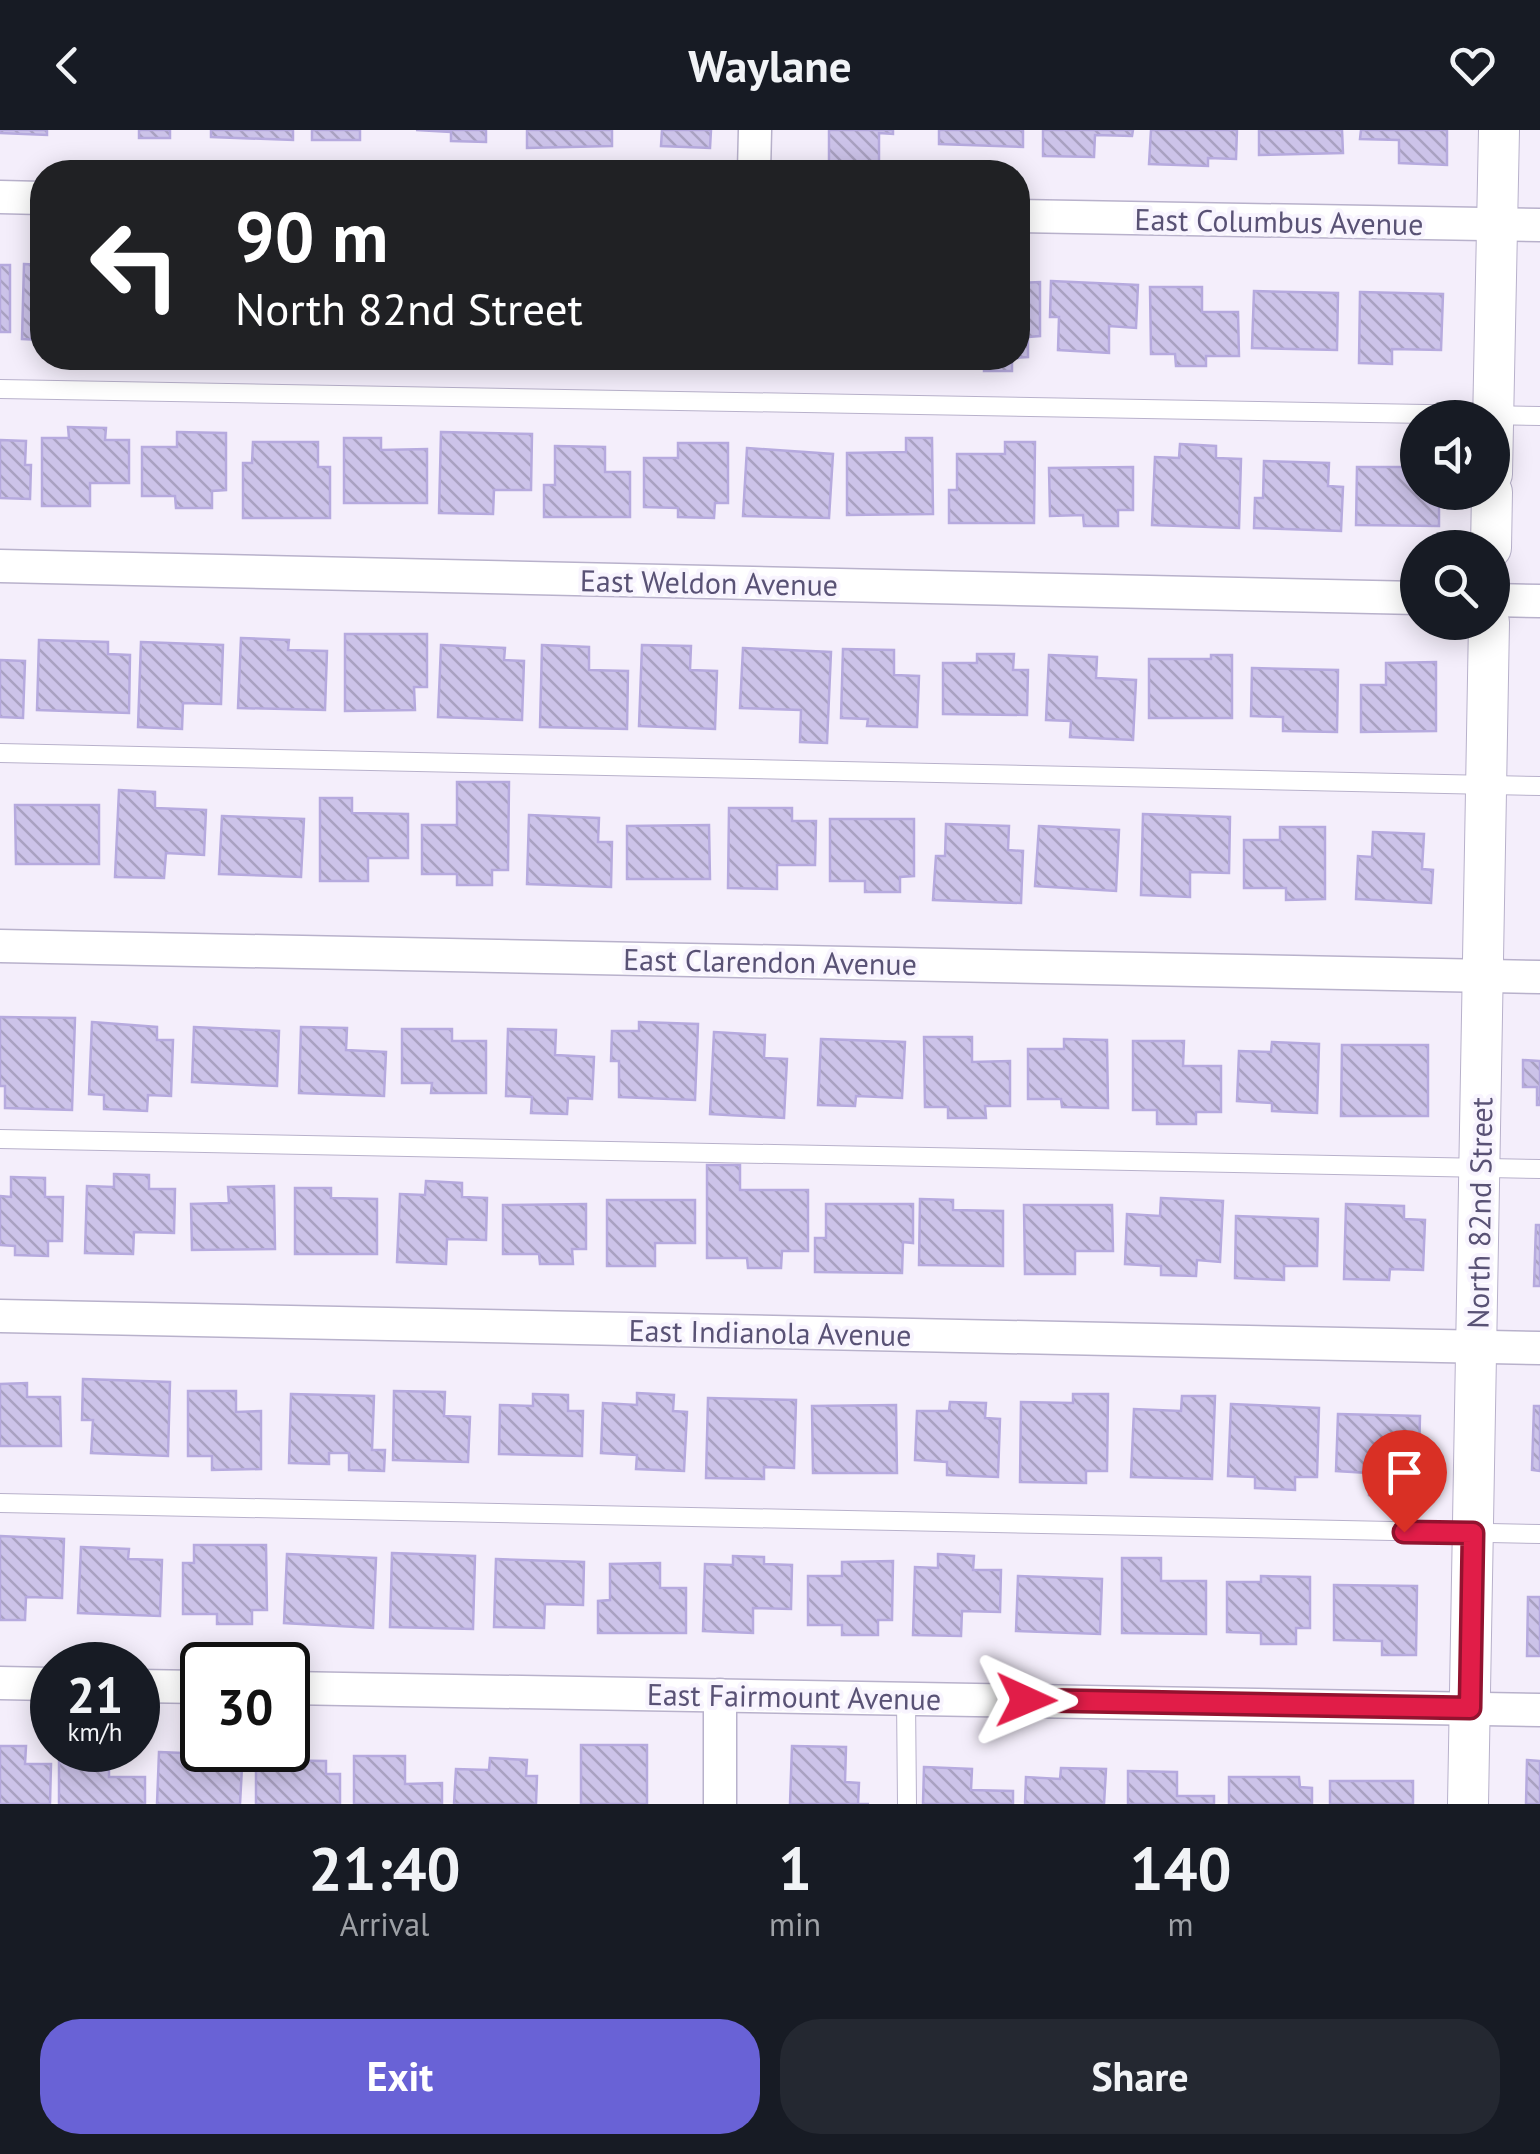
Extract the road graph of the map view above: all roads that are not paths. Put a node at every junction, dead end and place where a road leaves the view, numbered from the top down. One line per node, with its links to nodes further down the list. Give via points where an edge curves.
1 (755, 130): 3 (street)
2 (1498, 130): 7 (street)
3 (754, 160)
4 (0, 197): 5 (street)
5 (30, 198)
6 (1030, 216): 7 (street, East Columbus Avenue)
7 (1497, 224): 8 (street, East Columbus Avenue); 10 (street)
8 (1540, 225)
9 (0, 389): 11 (lane)
10 (1494, 400)
11 (1400, 413)
12 (1510, 415): 13 (lane)
13 (1540, 416)
14 (0, 566): 15 (street, East Weldon Avenue)
15 (1400, 598)
16 (1510, 600): 17 (street)
17 (1540, 601)
18 (1490, 640): 20 (street, North 82nd Street)
19 (0, 754): 20 (lane)
20 (1487, 785): 21 (lane); 23 (street, North 82nd Street)
21 (1540, 786)
22 (0, 946): 23 (street, East Clarendon Avenue)
23 (1483, 976): 24 (street, East Clarendon Avenue); 26 (street, North 82nd Street)
24 (1540, 976)
25 (0, 1139): 26 (lane)
26 (1480, 1168): 27 (lane); 29 (street, North 82nd Street)
27 (1540, 1169)
28 (0, 1316): 29 (street, East Indianola Avenue)
29 (1476, 1346): 30 (street, East Indianola Avenue); 32 (street, North 82nd Street)
30 (1540, 1348)
31 (0, 1502): 32 (lane)
32 (1473, 1533): 33 (lane); 39 (street, North 82nd Street)
33 (1540, 1534)
34 (0, 1684): 35 (street)
35 (30, 1684)
36 (310, 1688): 37 (street, East Fairmount Avenue)
37 (720, 1695): 38 (street, East Fairmount Avenue); 41 (street)
38 (906, 1698): 39 (street, East Fairmount Avenue); 42 (lane)
39 (1470, 1708): 40 (street, East Fairmount Avenue); 43 (street, North 82nd Street)
40 (1540, 1710)
41 (720, 1804)
42 (907, 1804)
43 (1468, 1804)

